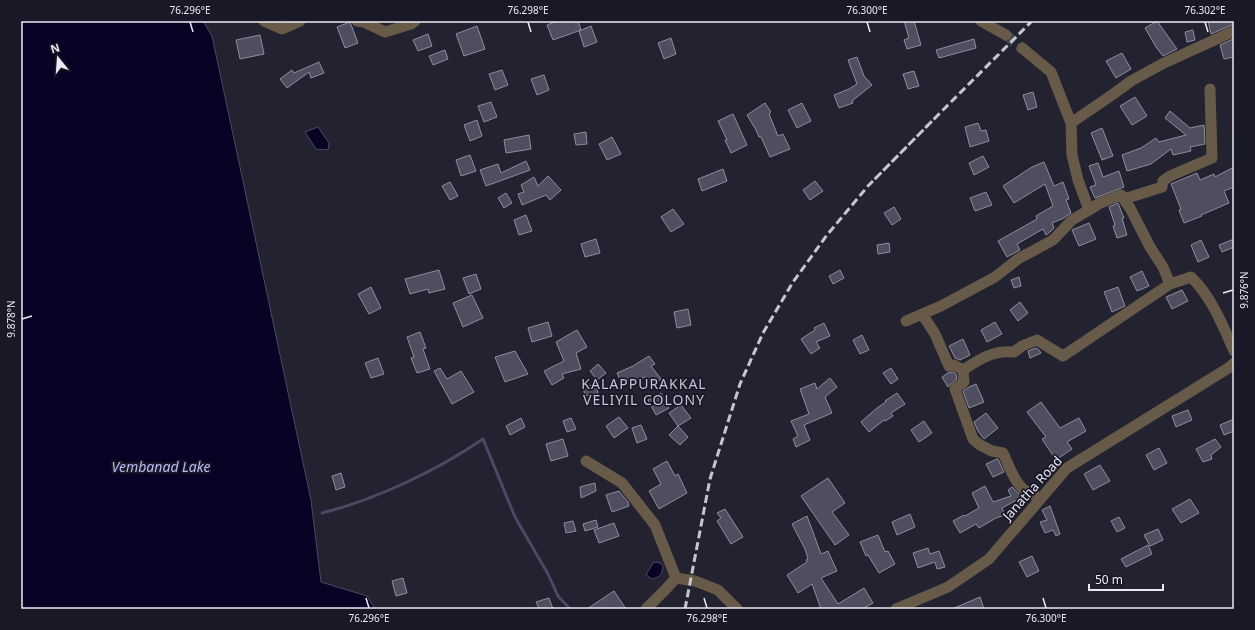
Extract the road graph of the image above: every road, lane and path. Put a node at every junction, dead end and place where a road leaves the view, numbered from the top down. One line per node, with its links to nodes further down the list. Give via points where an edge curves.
1 (264, 21): 2 (street, via 282,28)
2 (300, 21)
3 (357, 21): 4 (street, via 385,32)
4 (415, 21)
5 (981, 21): 7 (street)
6 (1234, 31): 10 (street, via 1130,81)
7 (1006, 35)
8 (1022, 48): 10 (street, via 1051,72)
9 (1210, 88): 11 (street, via 1212,158 1170,176 1163,181 1162,187)
10 (1071, 123): 12 (street, via 1072,155)
11 (1124, 199): 12 (street, via 1121,195); 13 (street, via 1150,248 1164,267)
12 (1089, 210): 14 (street, via 1072,220 1053,240 1018,259 995,277)
13 (1170, 284): 16 (street, via 1191,276 1200,285); 18 (street, via 1063,356 1037,340 1014,352 1004,351 986,356)
14 (922, 314): 15 (street); 18 (street, via 935,334 949,366 954,365)
15 (906, 321)
16 (1234, 351)
17 (1234, 363): 20 (street, Janatha Road, via 1066,468)
18 (963, 370): 20 (street, via 964,382 955,389 973,439 992,451 1003,453 1019,484)
19 (586, 461): 21 (street, via 622,483 655,525)
20 (1041, 498): 24 (street, Janatha Road, via 989,559 948,587)
21 (676, 578): 22 (street); 23 (street, via 695,581 718,590)
22 (646, 609)
23 (737, 609)
24 (896, 609)

